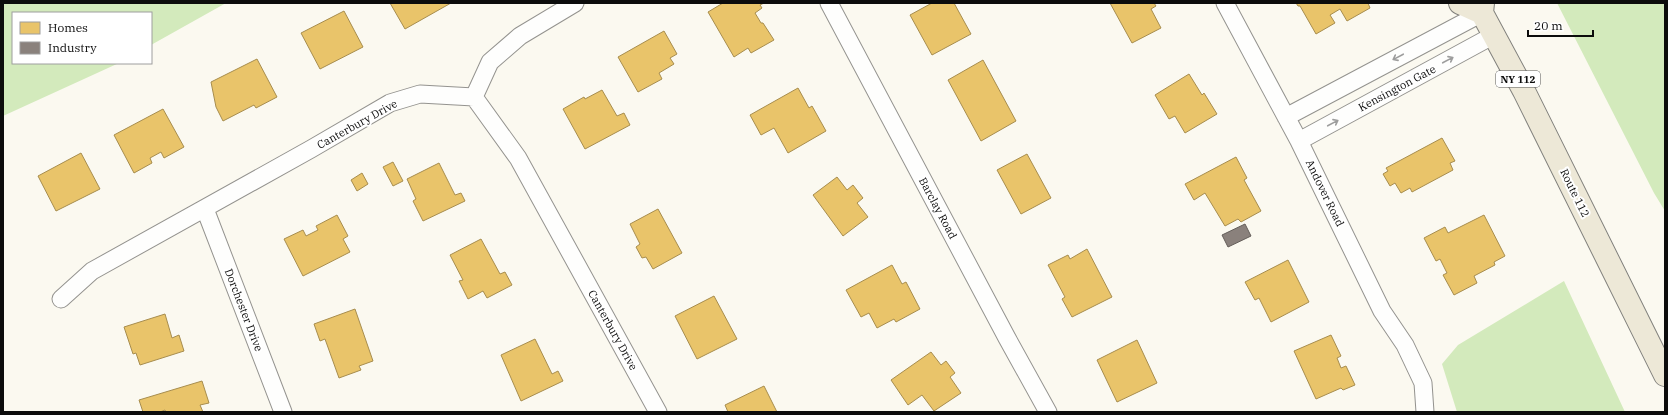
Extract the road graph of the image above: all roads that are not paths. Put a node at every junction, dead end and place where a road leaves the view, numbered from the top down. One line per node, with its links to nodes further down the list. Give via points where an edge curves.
1 (575, 3): 7 (street, via 520,36 490,62)
2 (829, 3): 17 (street, Barclay Road)
3 (1225, 3): 8 (street, Andover Road)
4 (1460, 3): 5 (main road)
5 (1483, 8): 6 (main road, Route 112 / NY 112); 8 (street, one-way to 8)
6 (1494, 35): 9 (street, Kensington Gate, one-way to 6); 12 (main road, Route 112 / NY 112)
7 (474, 97): 10 (street, Canterbury Drive, via 420,94 390,103); 16 (street, Canterbury Drive, via 518,158)
8 (1286, 116): 9 (street, Andover Road)
9 (1299, 141): 18 (street, Andover Road, via 1382,311 1406,345 1423,383)
10 (205, 208): 11 (street, Canterbury Drive, via 92,271); 15 (street, Dorchester Drive)
11 (61, 299)
12 (1646, 335): 13 (main road); 14 (main road, Route 112 / NY 112)
13 (1665, 346)
14 (1665, 375)
15 (283, 412)
16 (658, 412)
17 (1048, 412)
18 (1425, 412)

